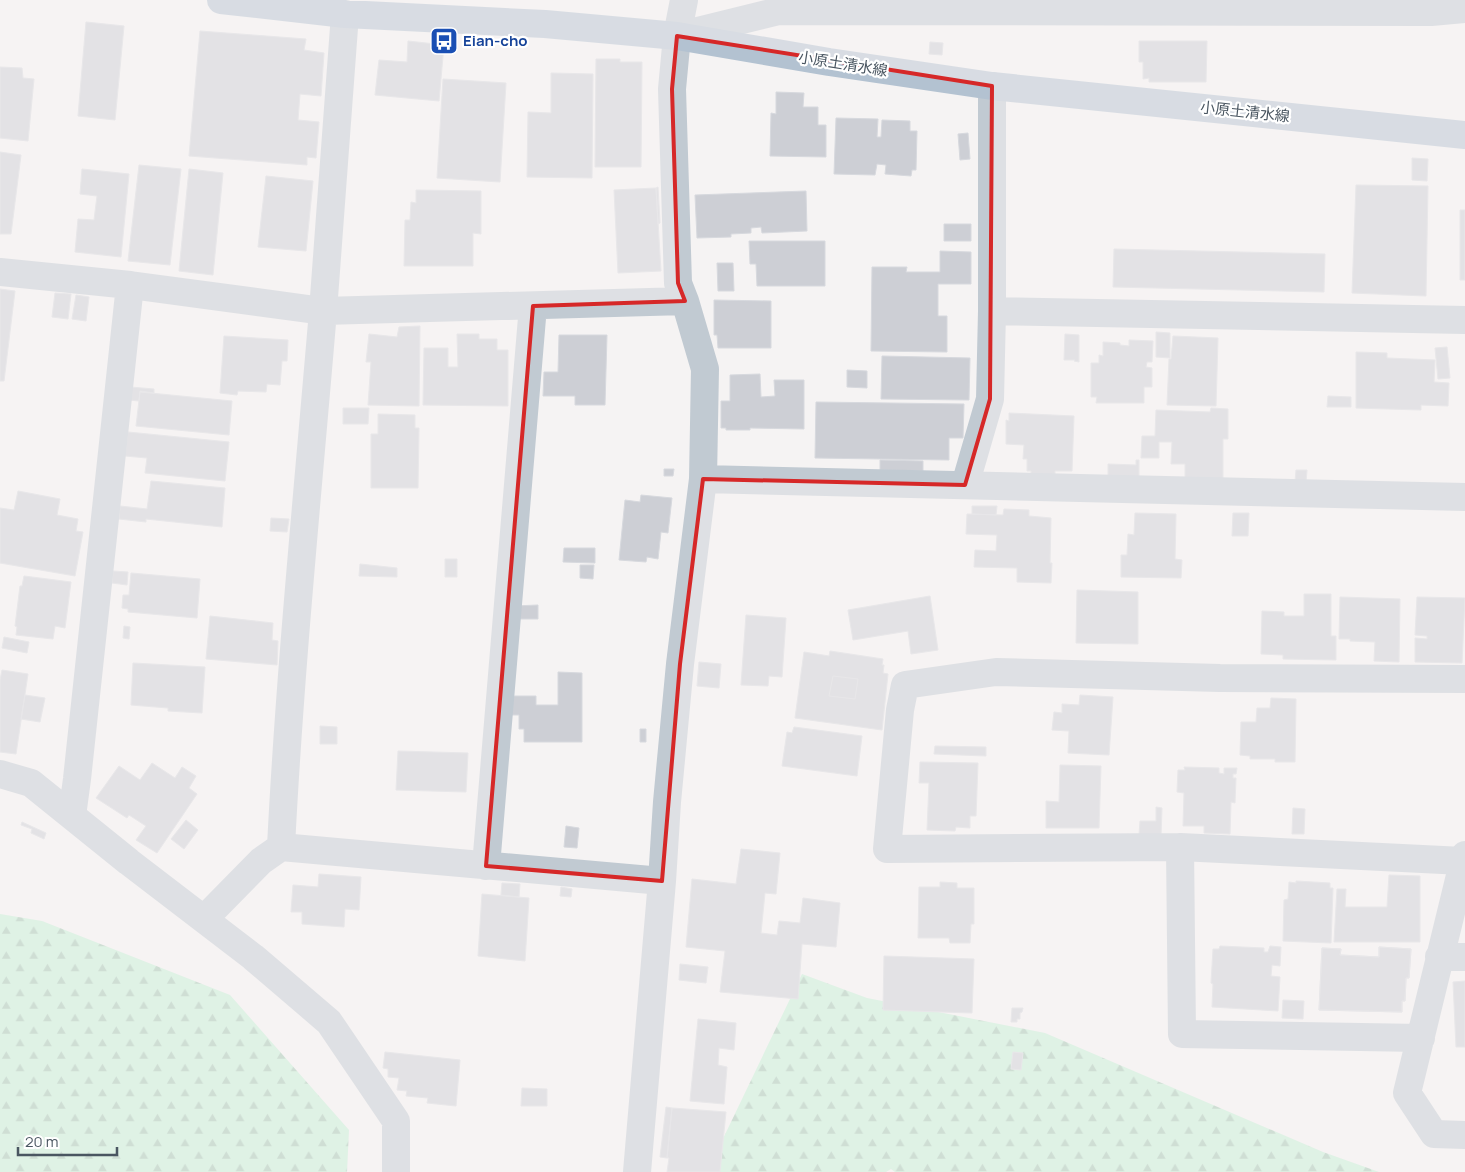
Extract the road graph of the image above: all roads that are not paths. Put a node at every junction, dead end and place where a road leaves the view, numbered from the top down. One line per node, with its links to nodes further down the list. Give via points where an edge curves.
1 (221, 0): 5 (main road, 小原土清水線)
2 (684, 0): 6 (street)
3 (1021, 6): 4 (street, via 1431,12); 6 (street, via 779,11)
4 (1465, 9)
5 (344, 14): 6 (main road, 小原土清水線, via 546,24); 14 (street)
6 (677, 36): 7 (main road, 小原土清水線); 11 (street, via 672,89 678,283)
7 (992, 86): 8 (main road, 小原土清水線); 13 (street)
8 (1465, 135)
9 (0, 272): 10 (street)
10 (130, 285): 14 (street); 21 (street)
11 (685, 301): 12 (street); 16 (street, via 705,369)
12 (534, 306): 14 (street); 25 (street)
13 (992, 311): 15 (street); 17 (street, via 990,400)
14 (323, 312): 22 (street, via 298,596)
15 (1465, 320)
16 (703, 479): 17 (street); 26 (street, via 680,664)
17 (966, 485): 18 (street)
18 (1465, 497)
19 (1465, 679): 23 (street, via 1220,678 996,672 905,685 888,849)
20 (0, 774): 21 (street, via 31,783)
21 (72, 816): 27 (street)
22 (282, 847): 25 (street); 27 (street, via 261,861)
23 (1180, 847): 24 (street); 29 (street, via 1182,1034)
24 (1464, 858): 28 (street)
25 (486, 866): 26 (street)
26 (662, 881): 32 (street)
27 (204, 919): 31 (street, via 329,1022 396,1121)
28 (1452, 957): 29 (street)
29 (1420, 1038): 30 (street, via 1407,1093 1434,1134)
30 (1465, 1135)
31 (396, 1172)
32 (637, 1172)

